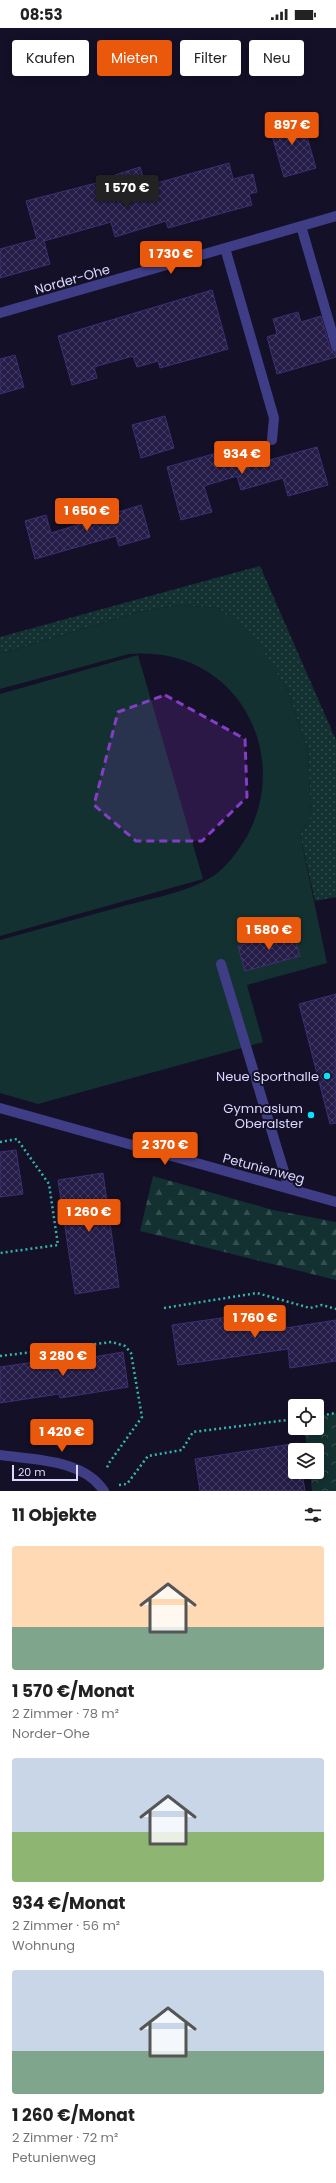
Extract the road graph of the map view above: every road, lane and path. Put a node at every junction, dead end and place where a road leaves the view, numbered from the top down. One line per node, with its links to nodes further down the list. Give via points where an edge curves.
1 (336, 216): 2 (street, Norder-Ohe)
2 (301, 226): 3 (street, Norder-Ohe); 5 (street)
3 (225, 248): 4 (street, Norder-Ohe); 6 (street, via 274,418)
4 (0, 313)
5 (336, 346)
6 (272, 440)
7 (221, 964): 10 (street)
8 (0, 1108): 10 (street, Petunienweg)
9 (0, 1142): 12 (path, via 17,1139 49,1184 58,1245)
10 (289, 1188): 11 (street, Petunienweg)
11 (336, 1202)
12 (0, 1253)
13 (164, 1308): 14 (path, via 257,1293 310,1308 322,1305)
14 (336, 1309)
15 (0, 1356): 20 (path, via 112,1342 125,1346 131,1353 142,1417 109,1463)
16 (336, 1414): 17 (path)
17 (324, 1415)
18 (288, 1420): 20 (path, via 192,1432 182,1450 148,1456 127,1484)
19 (0, 1455): 20 (street, via 68,1466 84,1473)
20 (102, 1489)

